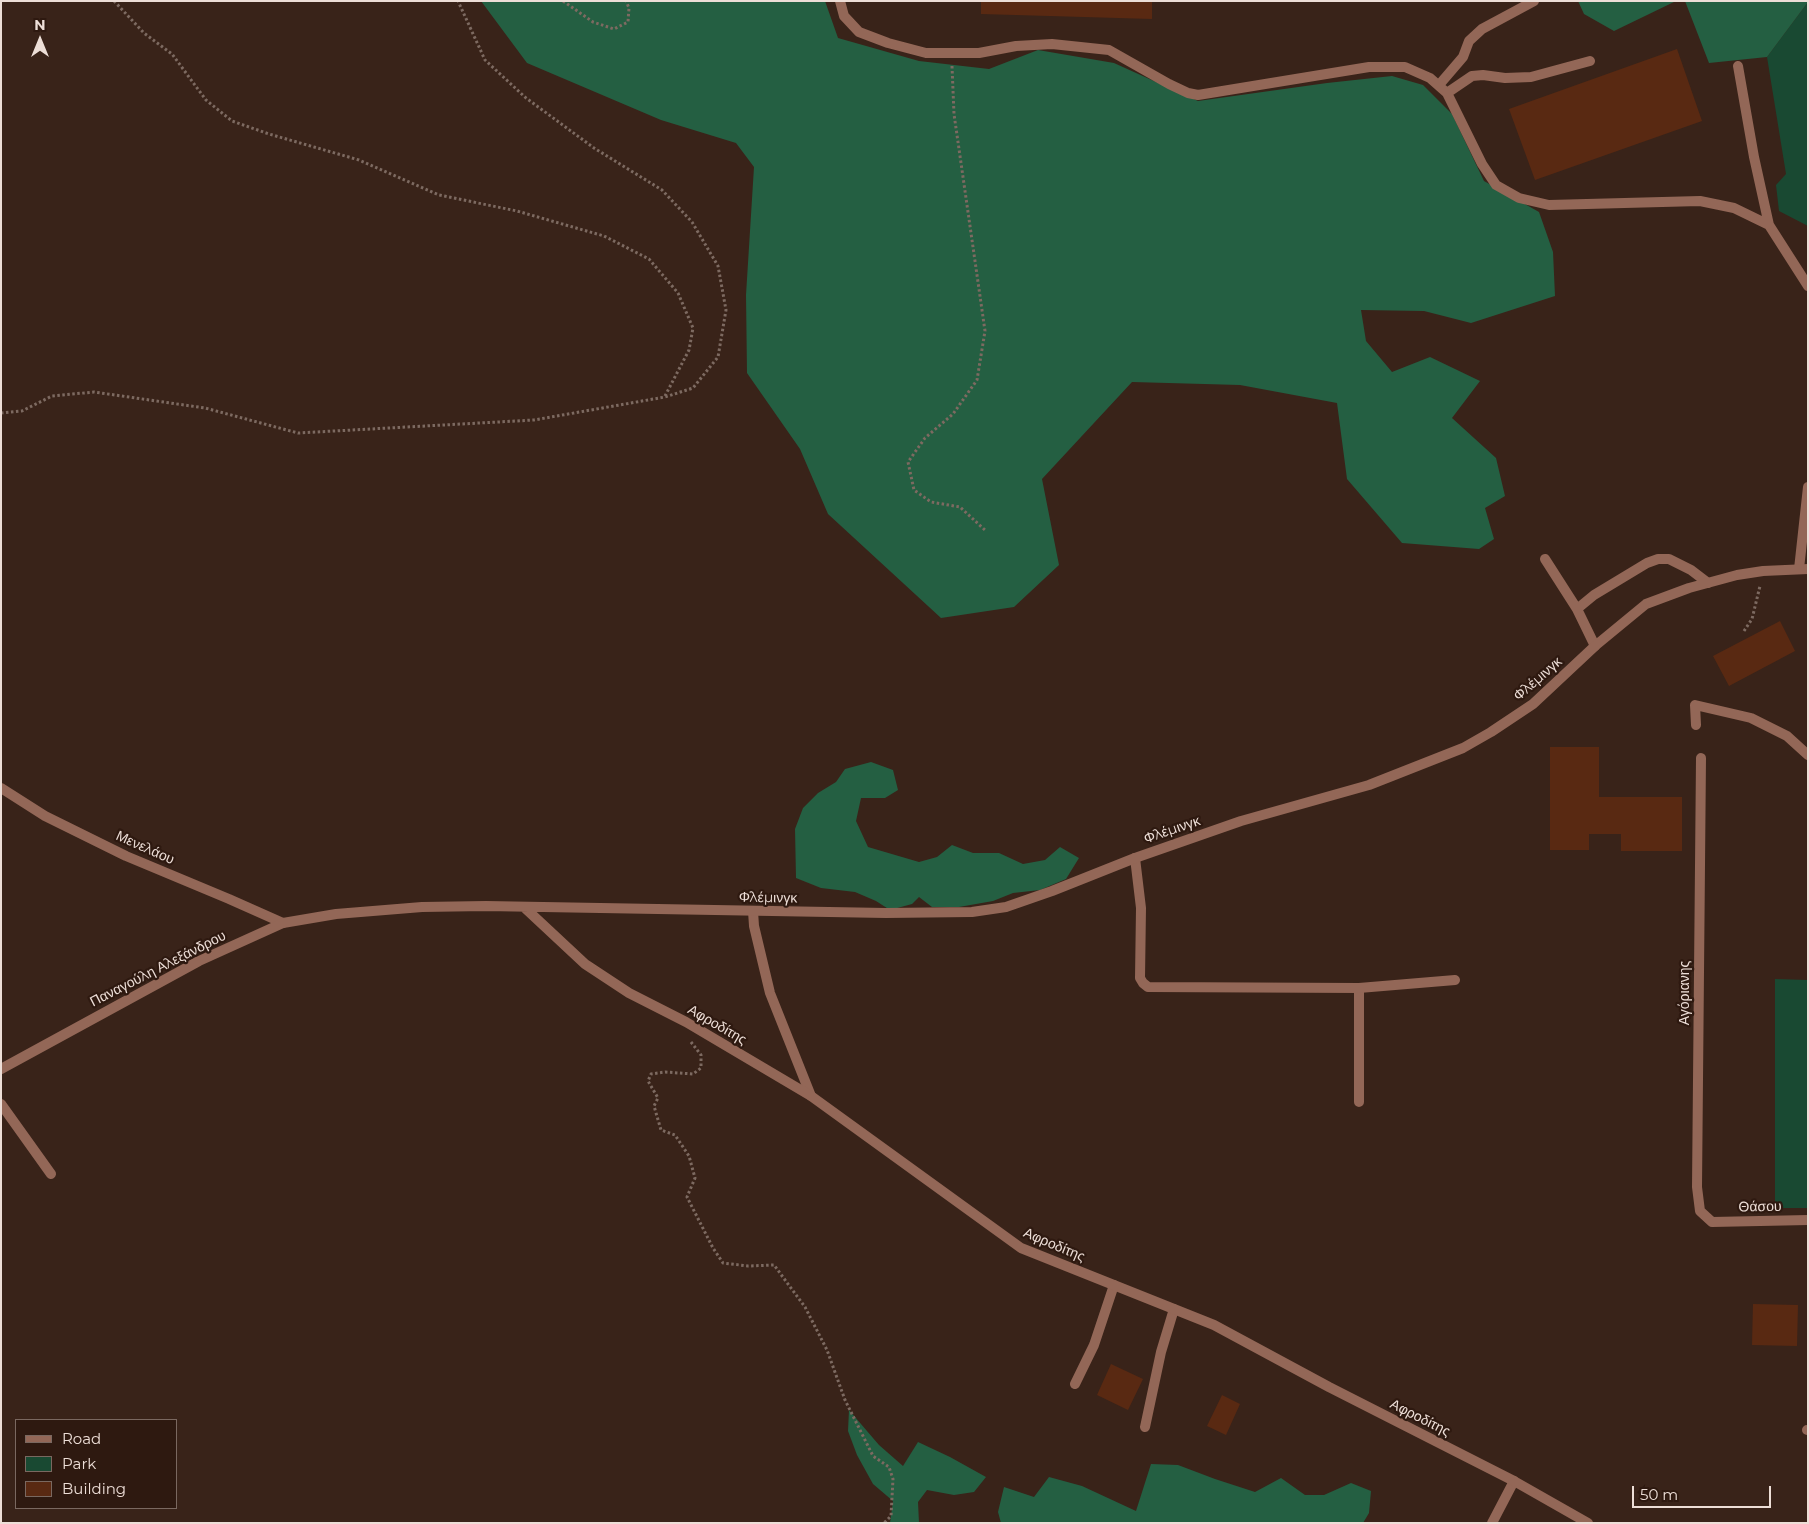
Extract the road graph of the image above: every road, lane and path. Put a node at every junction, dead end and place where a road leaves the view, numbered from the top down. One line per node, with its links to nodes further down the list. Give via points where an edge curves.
1 (114, 1): 14 (path, via 144,33 172,54 206,100 232,121 359,160 439,194 517,211 604,236 649,259 678,293 694,328 689,350)
2 (458, 1): 14 (path, via 485,60 526,98 594,148 662,190 692,222 718,266 726,310 718,357 694,388)
3 (563, 1): 4 (path, via 593,22 614,30 628,22)
4 (626, 1)
5 (840, 1): 7 (street, via 844,16 859,32 926,53)
6 (1534, 1): 10 (street, via 1482,29 1469,40 1463,57)
7 (952, 53): 10 (street, via 979,54 1016,46 1052,44 1110,50 1169,84 1198,95 1369,67 1405,67); 17 (path, via 954,114 985,331 977,380 953,414 925,438 908,462 914,490 931,502 960,507)
8 (1590, 62): 11 (street, via 1531,77 1472,76)
9 (1738, 66): 12 (street)
10 (1439, 85): 11 (street)
11 (1447, 93): 12 (street, via 1496,185 1519,198 1550,205 1700,201 1734,208)
12 (1769, 225): 13 (street)
13 (1808, 286)
14 (665, 396): 15 (path, via 534,420 298,433 205,408 94,392 52,396 22,411)
15 (1, 413)
16 (1808, 487): 19 (street)
17 (986, 531)
18 (1544, 558): 22 (street)
19 (1804, 569): 20 (street, Φλέμινγκ)
20 (1764, 570): 21 (street, Φλέμινγκ); 23 (path, via 1752,619)
21 (1708, 582): 22 (street, via 1669,559 1658,559 1594,595); 24 (street, Φλέμινγκ, via 1646,604)
22 (1576, 609): 24 (street)
23 (1744, 631)
24 (1595, 646): 29 (street, Φλέμινγκ, via 1533,704 1463,748 1369,785 1241,821)
25 (1696, 725): 26 (street, via 1695,705 1751,718 1787,736)
26 (1808, 756)
27 (1701, 758): 43 (street, Αγόριανης, via 1698,1187 1700,1211)
28 (1, 788): 33 (street, Μενελάου, via 45,816 126,856)
29 (1135, 858): 32 (street, Φλέμινγκ, via 1052,891 989,910); 35 (street, via 1141,908 1140,978 1148,987)
30 (486, 906): 31 (street, Φλέμινγκ); 33 (street, Παναγούλη Αλεξάνδρου, via 336,914)
31 (525, 908): 32 (street, Φλέμινγκ); 38 (street, Αφροδίτης, via 585,964 629,993 686,1022)
32 (753, 912): 38 (street, via 770,993)
33 (283, 924): 37 (street, Παναγούλη Αλεξάνδρου, via 199,961)
34 (1455, 980): 35 (street)
35 (1359, 988): 39 (street)
36 (685, 1035): 49 (path, via 701,1055 701,1068 693,1074 652,1074 648,1081 658,1098 654,1106 662,1130 675,1135 689,1156 695,1178 687,1197 723,1263 774,1265 805,1308 873,1456 889,1467 893,1479 891,1516)
37 (1, 1069)
38 (811, 1096): 44 (street, Αφροδίτης, via 1021,1248)
39 (1359, 1102)
40 (1, 1104): 41 (street)
41 (51, 1174)
42 (1808, 1220): 43 (street, Θάσου)
43 (1712, 1222)
44 (1114, 1285): 45 (street, Αφροδίτης); 46 (street, via 1094,1345)
45 (1174, 1309): 47 (street, via 1160,1352); 48 (street, Αφροδίτης, via 1214,1325)
46 (1074, 1384)
47 (1145, 1427)
48 (1514, 1482): 50 (street); 51 (street, Αφροδίτης)
49 (884, 1523)
50 (1492, 1523)
51 (1588, 1523)

